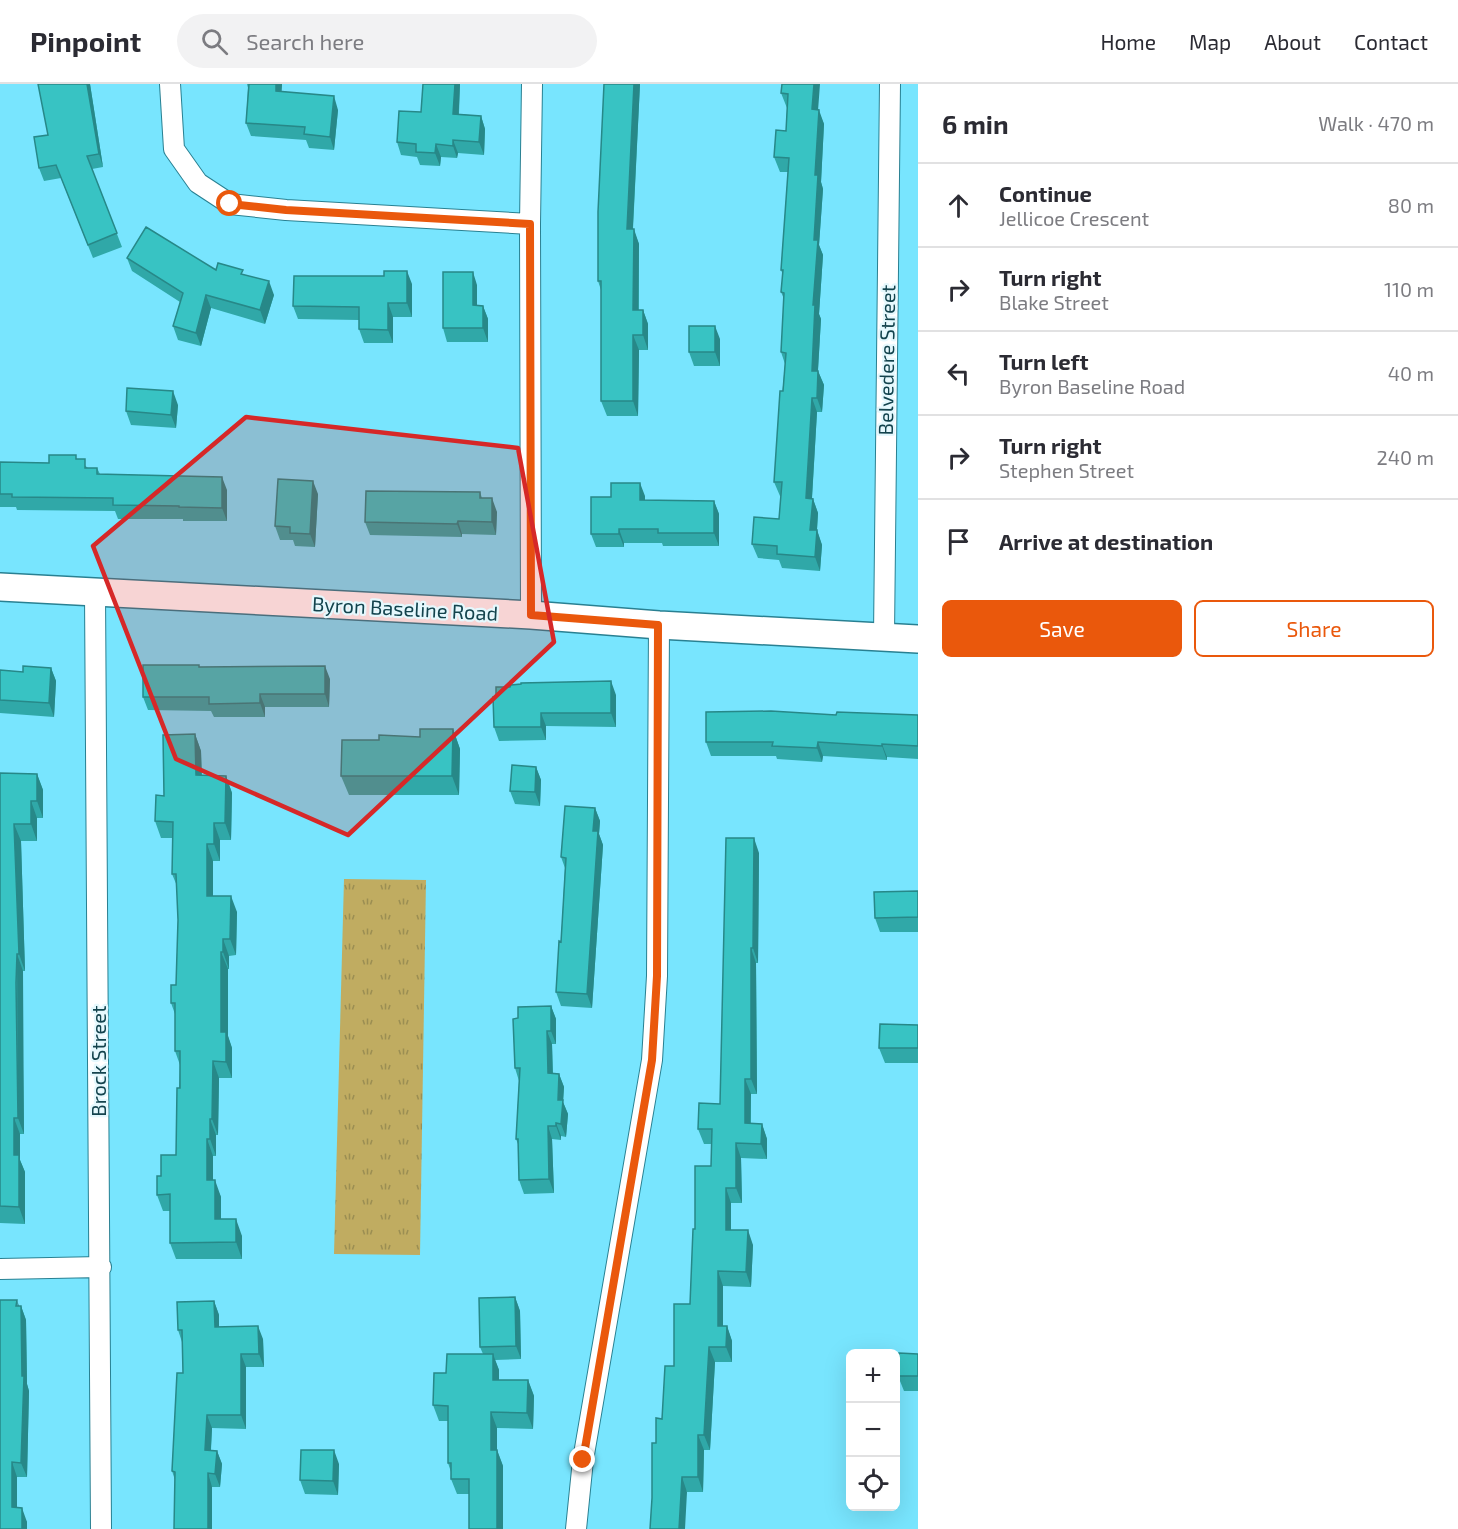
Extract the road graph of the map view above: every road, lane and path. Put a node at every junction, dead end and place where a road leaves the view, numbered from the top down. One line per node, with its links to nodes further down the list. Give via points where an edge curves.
1 (170, 84): 4 (street, via 174,150 198,183 230,204)
2 (532, 84): 4 (street)
3 (890, 84): 9 (street, Belvedere Street)
4 (530, 224): 7 (street)
5 (0, 588): 6 (main road, Byron Baseline Road)
6 (95, 593): 7 (main road, Byron Baseline Road); 11 (street, Brock Street)
7 (531, 615): 8 (main road, Byron Baseline Road)
8 (658, 625): 9 (main road, Byron Baseline Road); 14 (street, via 657,976 652,1060 583,1460)
9 (884, 636): 10 (main road, Byron Baseline Road)
10 (918, 639)
11 (100, 1267): 12 (street); 13 (street, Brock Street)
12 (0, 1269)
13 (101, 1529)
14 (576, 1529)

